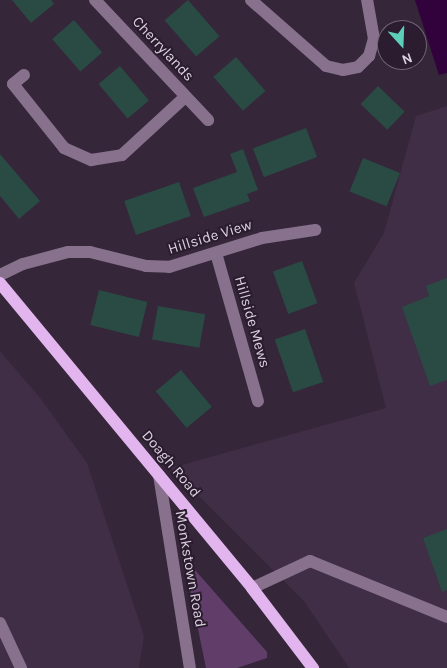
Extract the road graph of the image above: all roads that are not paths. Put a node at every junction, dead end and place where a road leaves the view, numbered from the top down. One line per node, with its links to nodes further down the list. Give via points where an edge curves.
1 (95, 0): 5 (street, Cherrylands)
2 (252, 0): 3 (street, via 326,66 343,70 358,67 369,56 374,38)
3 (367, 0)
4 (24, 75): 5 (street, via 13,84 64,148 91,160 122,155)
5 (185, 97): 6 (street, Cherrylands)
6 (208, 120)
7 (315, 230): 8 (street, Hillside View, via 262,238)
8 (216, 253): 9 (street, Hillside View, via 170,267 146,266 90,252 68,252 23,264); 11 (street, Hillside Mews)
9 (0, 275)
10 (0, 283): 12 (main road, Doagh Road)
11 (258, 401)
12 (158, 475): 13 (main road, Doagh Road); 17 (street, Monkstown Road)
13 (252, 588): 14 (street, via 310,561); 18 (main road, Doagh Road)
14 (447, 617)
15 (0, 623): 16 (street)
16 (21, 668)
17 (190, 668)
18 (313, 668)

